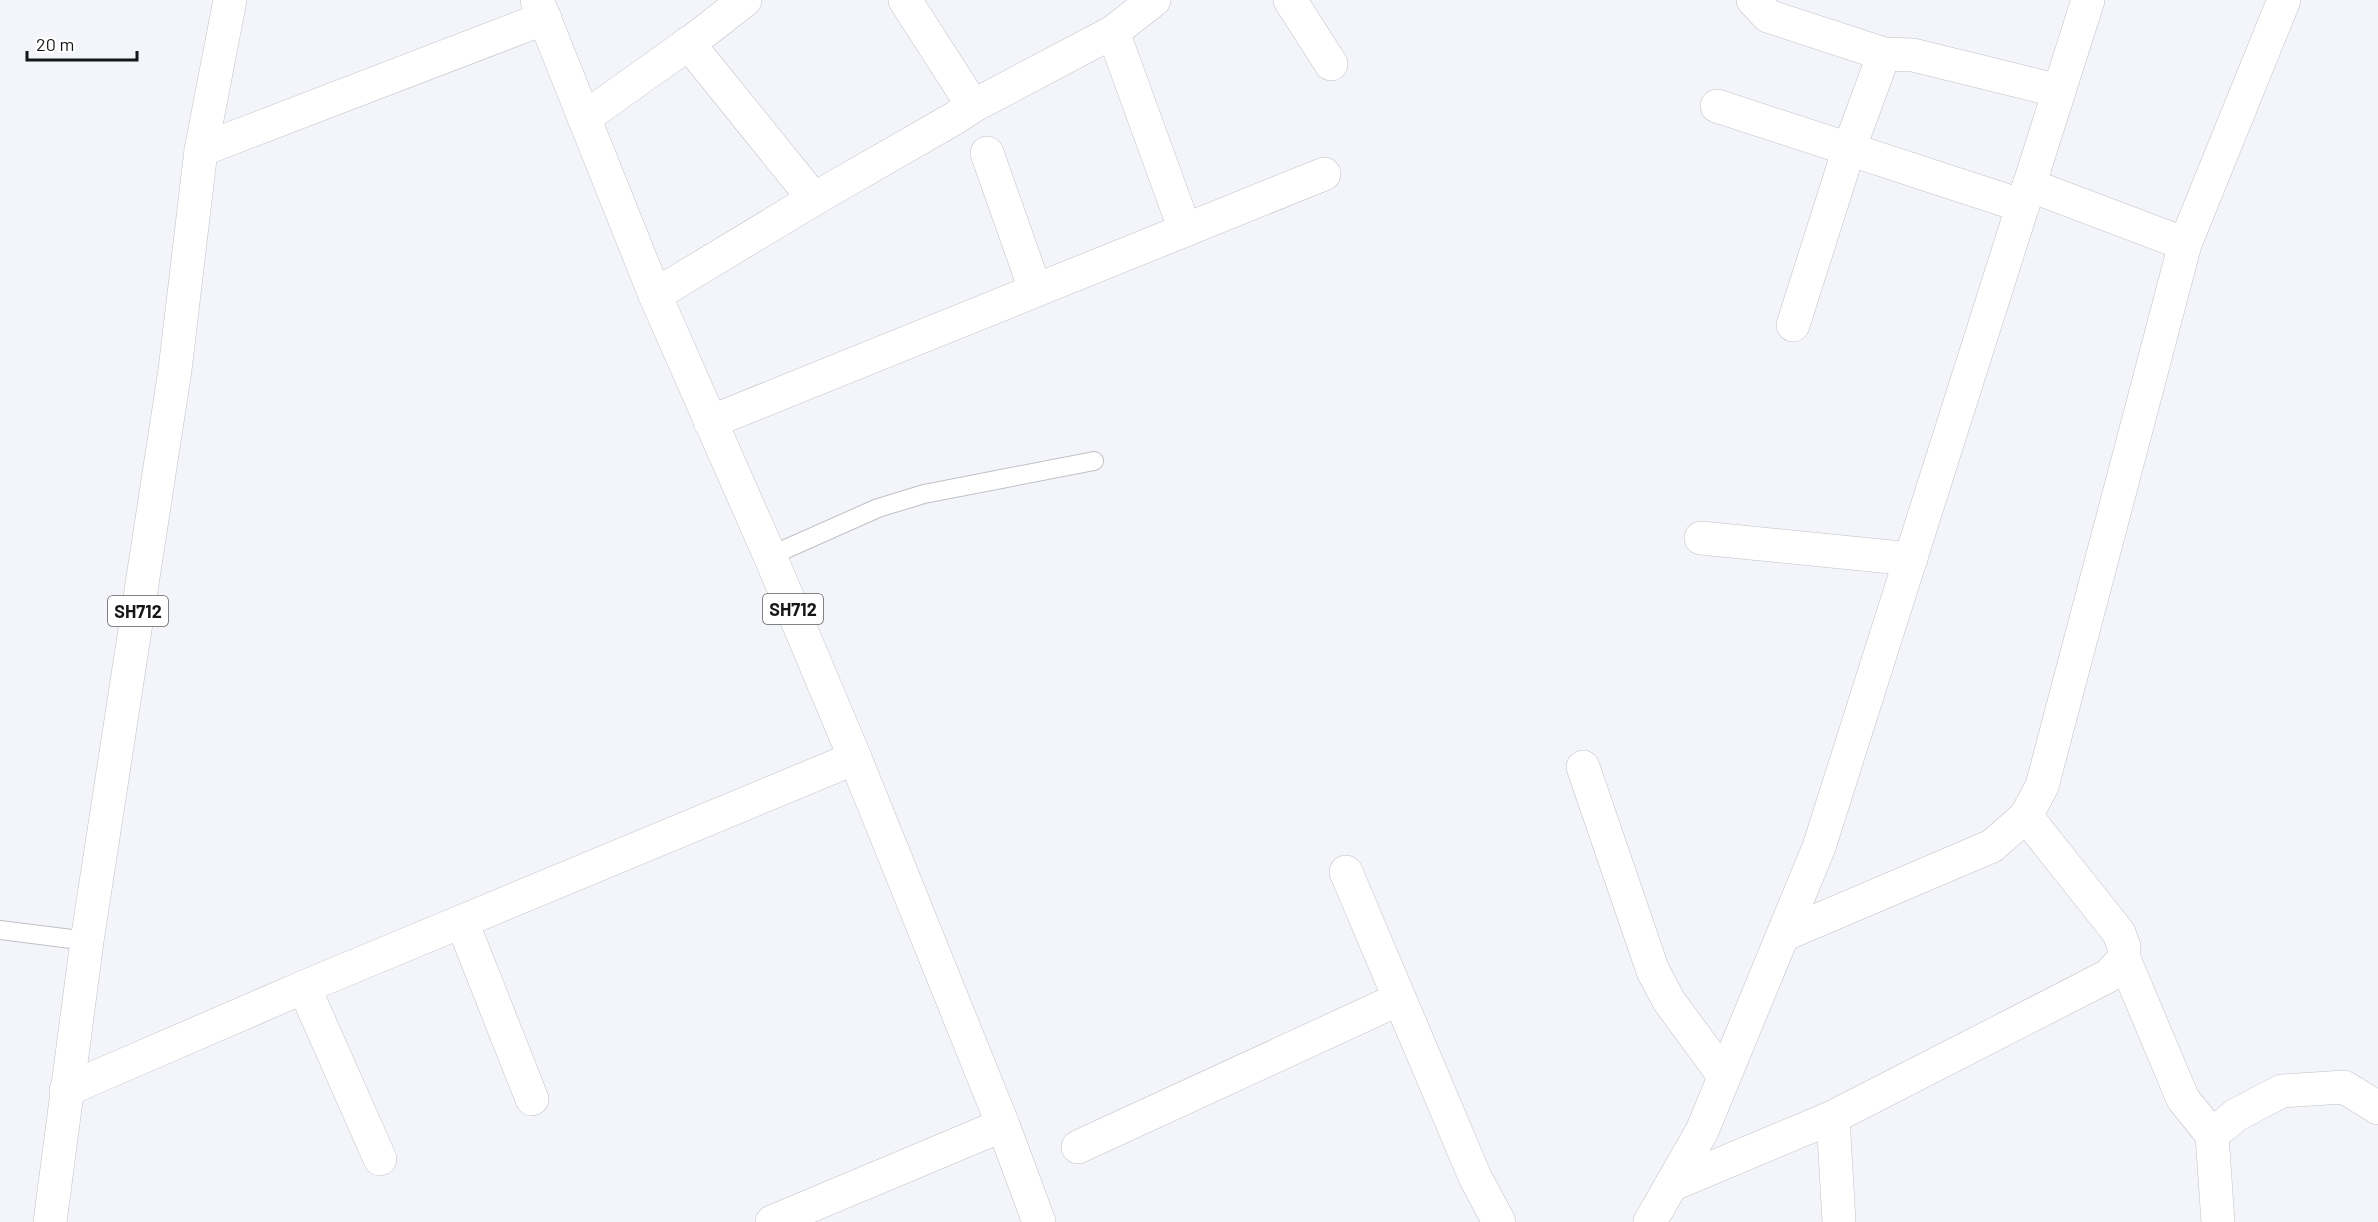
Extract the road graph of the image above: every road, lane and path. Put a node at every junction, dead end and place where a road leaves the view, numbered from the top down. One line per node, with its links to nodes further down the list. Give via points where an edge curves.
1 (230, 0): 19 (street, SH712)
2 (745, 0): 11 (street)
3 (905, 0): 15 (street)
4 (1154, 0): 10 (street)
5 (1290, 0): 13 (street)
6 (1752, 0): 12 (street, via 1768,16)
7 (2088, 0): 14 (street)
8 (2284, 0): 25 (street)
9 (541, 9): 17 (street, SH712); 19 (street)
10 (1113, 32): 15 (street); 24 (street)
11 (688, 43): 17 (street); 23 (street)
12 (1884, 54): 14 (street, via 1913,55); 18 (street)
13 (1331, 64)
14 (2059, 91): 22 (street)
15 (973, 106): 23 (street)
16 (1717, 106): 18 (street)
17 (584, 118): 27 (street, SH712)
18 (1849, 149): 22 (street); 28 (street)
19 (201, 150): 41 (street, SH712, via 175,370)
20 (987, 153): 26 (street)
21 (1324, 174): 24 (street)
22 (2026, 196): 25 (street); 33 (street)
23 (813, 199): 27 (street)
24 (1185, 230): 26 (street)
25 (2185, 244): 36 (street, via 2042,786)
26 (1035, 289): 29 (street)
27 (655, 295): 29 (street, SH712)
28 (1793, 325)
29 (710, 422): 32 (street, SH712)
30 (1094, 461): 32 (lane, via 912,498 878,508)
31 (1701, 538): 33 (street)
32 (770, 556): 34 (street, SH712)
33 (1911, 559): 40 (street, via 1819,847)
34 (855, 758): 38 (street); 50 (street, SH712)
35 (1583, 767): 45 (street, via 1653,971 1669,1001)
36 (2026, 816): 40 (street, via 1992,846); 42 (street, via 2119,933)
37 (1346, 872): 44 (street)
38 (462, 922): 43 (street); 47 (street)
39 (0, 930): 41 (lane)
40 (1783, 935): 45 (street)
41 (87, 941): 46 (street, SH712)
42 (2124, 959): 49 (street, via 2108,976); 51 (street, via 2183,1100)
43 (304, 987): 46 (street); 53 (street)
44 (1399, 999): 52 (street); 58 (street)
45 (1724, 1076): 54 (street, via 1702,1131)
46 (66, 1090): 55 (street, SH712)
47 (532, 1099)
48 (2378, 1108): 51 (street, via 2344,1087 2282,1091 2236,1115)
49 (1833, 1118): 54 (street); 60 (street)
50 (1003, 1125): 56 (street); 57 (street, SH712)
51 (2212, 1135): 61 (street)
52 (1078, 1147)
53 (380, 1159)
54 (1671, 1185): 59 (street)
55 (50, 1222)
56 (772, 1222)
57 (1039, 1222)
58 (1498, 1222)
59 (1650, 1222)
60 (1839, 1222)
61 (2218, 1222)

